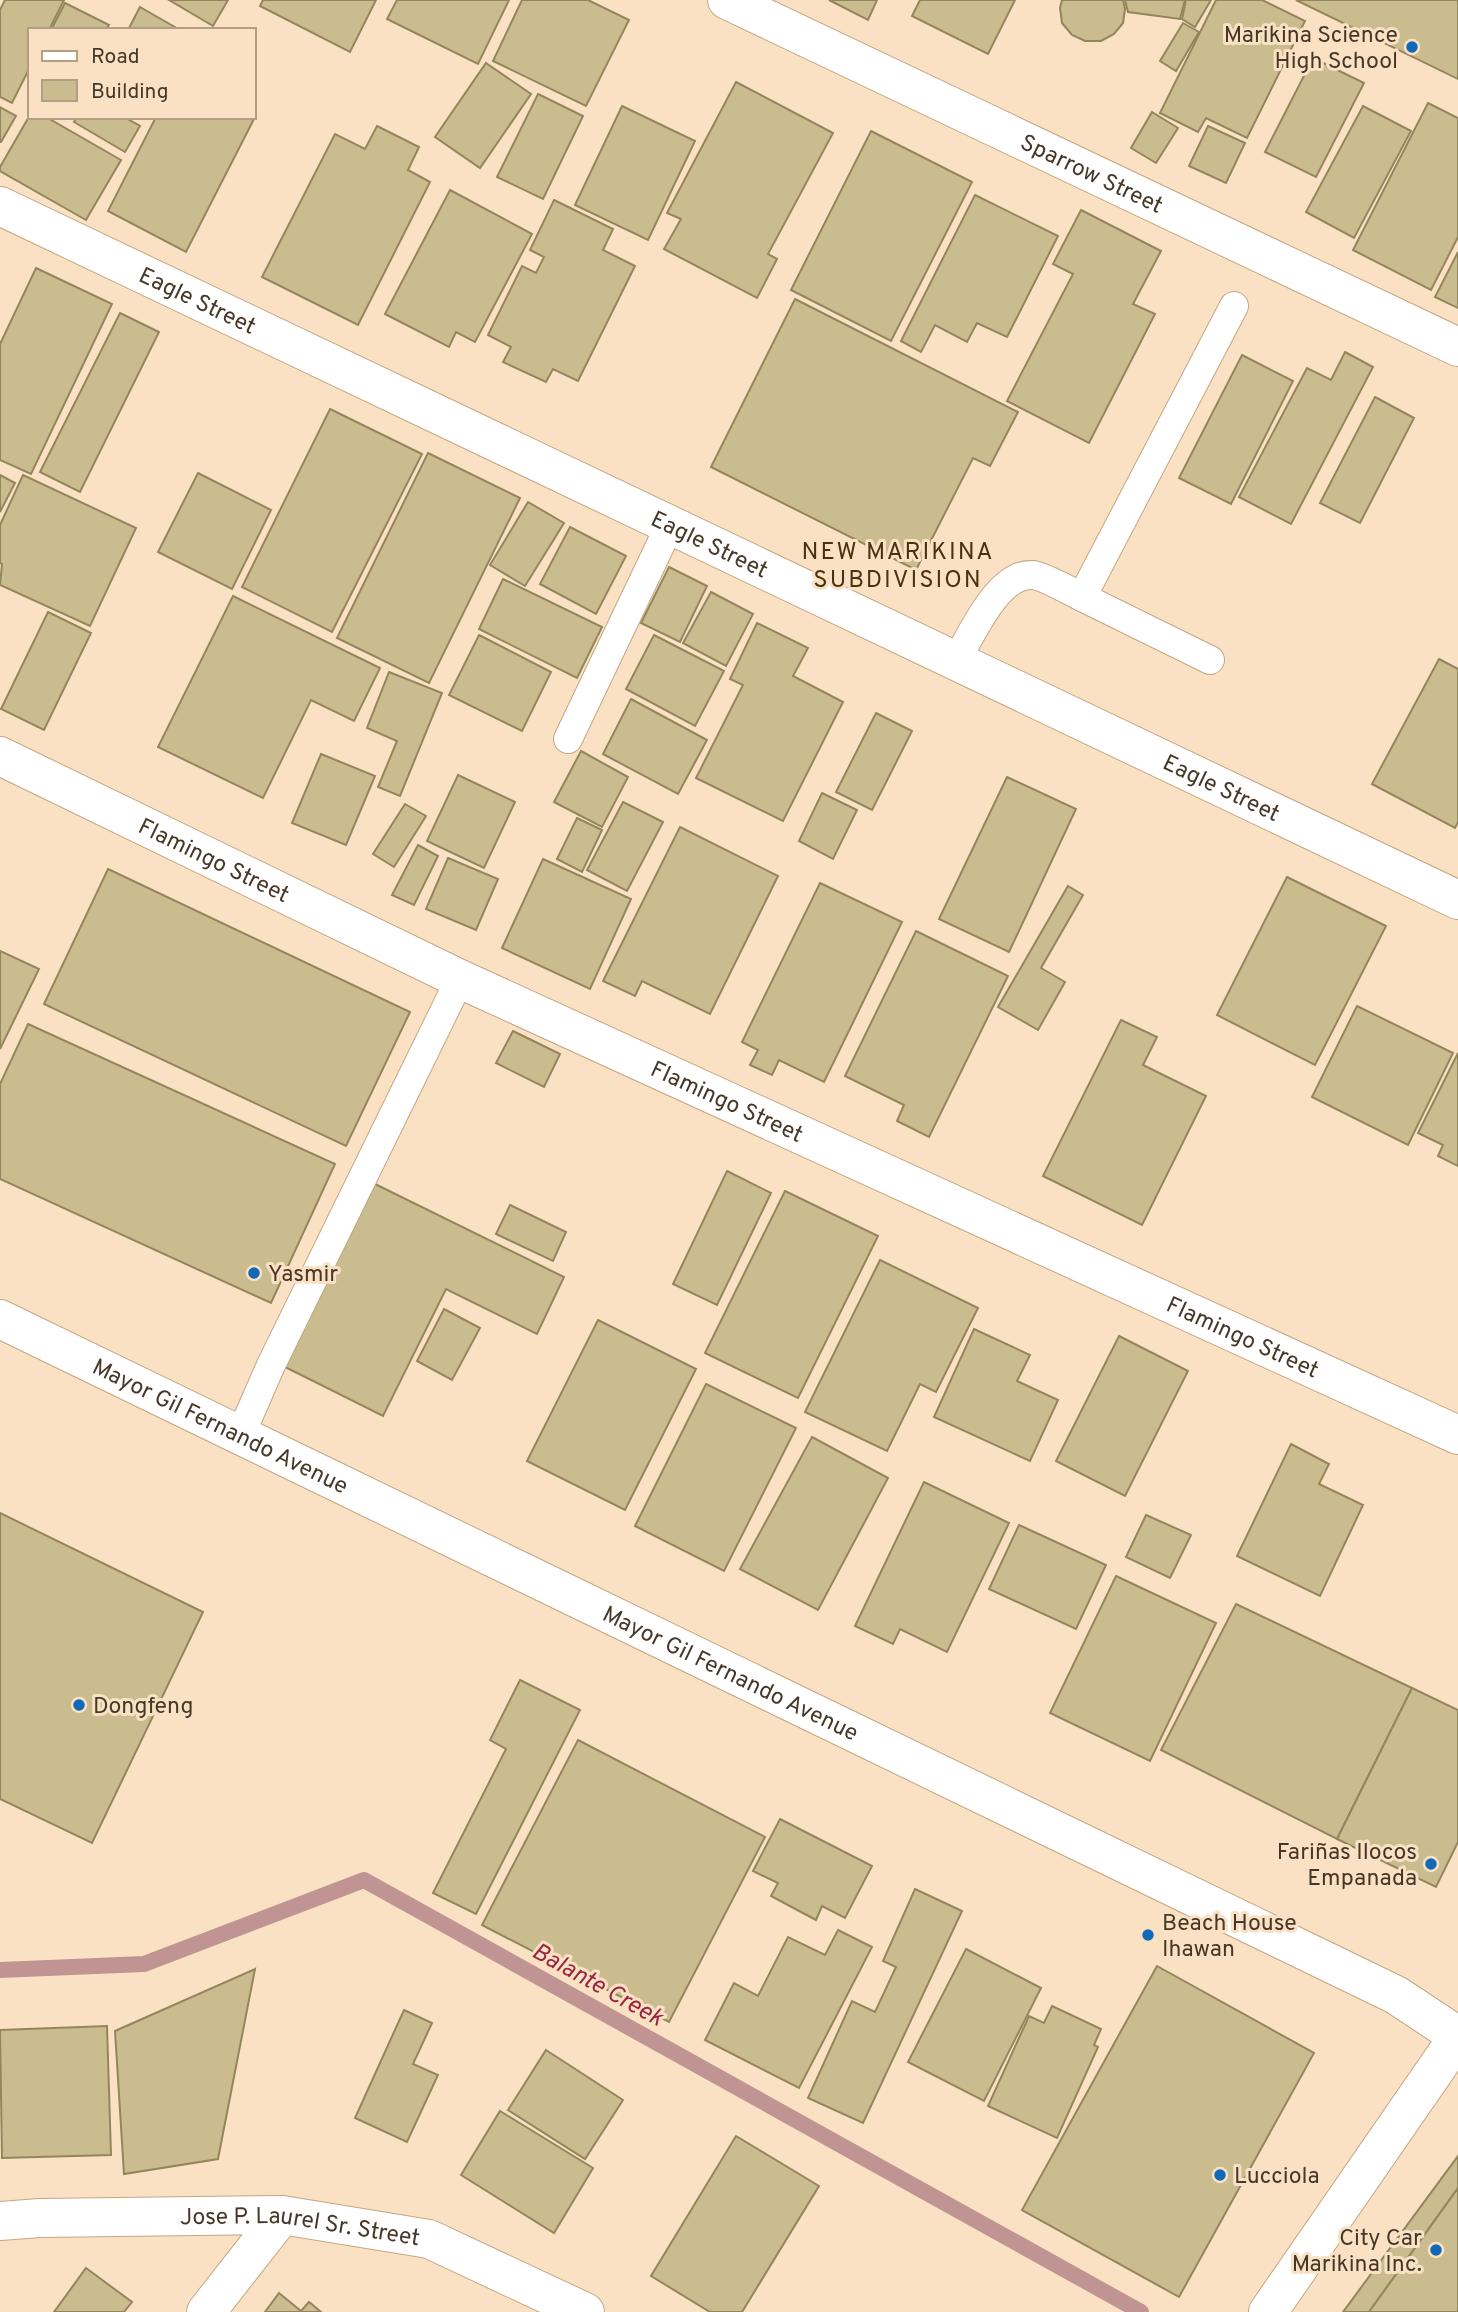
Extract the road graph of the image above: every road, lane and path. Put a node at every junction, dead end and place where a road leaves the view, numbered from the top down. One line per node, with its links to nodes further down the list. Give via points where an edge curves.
1 (727, 0): 4 (street, Sparrow Street)
2 (0, 206): 5 (street, Eagle Street)
3 (1234, 306): 6 (lane)
4 (1458, 347)
5 (670, 525): 8 (street, Eagle Street); 9 (lane)
6 (1083, 597): 7 (lane); 8 (lane, via 1034,575 1007,583 988,605)
7 (1210, 660)
8 (956, 661): 11 (street, Eagle Street)
9 (568, 739)
10 (0, 756): 12 (street, Flamingo Street)
11 (1458, 900)
12 (460, 979): 14 (street, Flamingo Street); 15 (lane)
13 (0, 1320): 15 (street, Mayor Gil Fernando Avenue)
14 (1458, 1435)
15 (240, 1436): 16 (street, Mayor Gil Fernando Avenue, via 1396,1995)
16 (1458, 2036): 21 (street)
17 (282, 2215): 18 (street, Jose P. Laurel Sr. Street); 19 (street); 20 (street, Jose P. Laurel Sr. Street, via 429,2239)
18 (0, 2221)
19 (206, 2312)
20 (585, 2312)
21 (1268, 2312)

